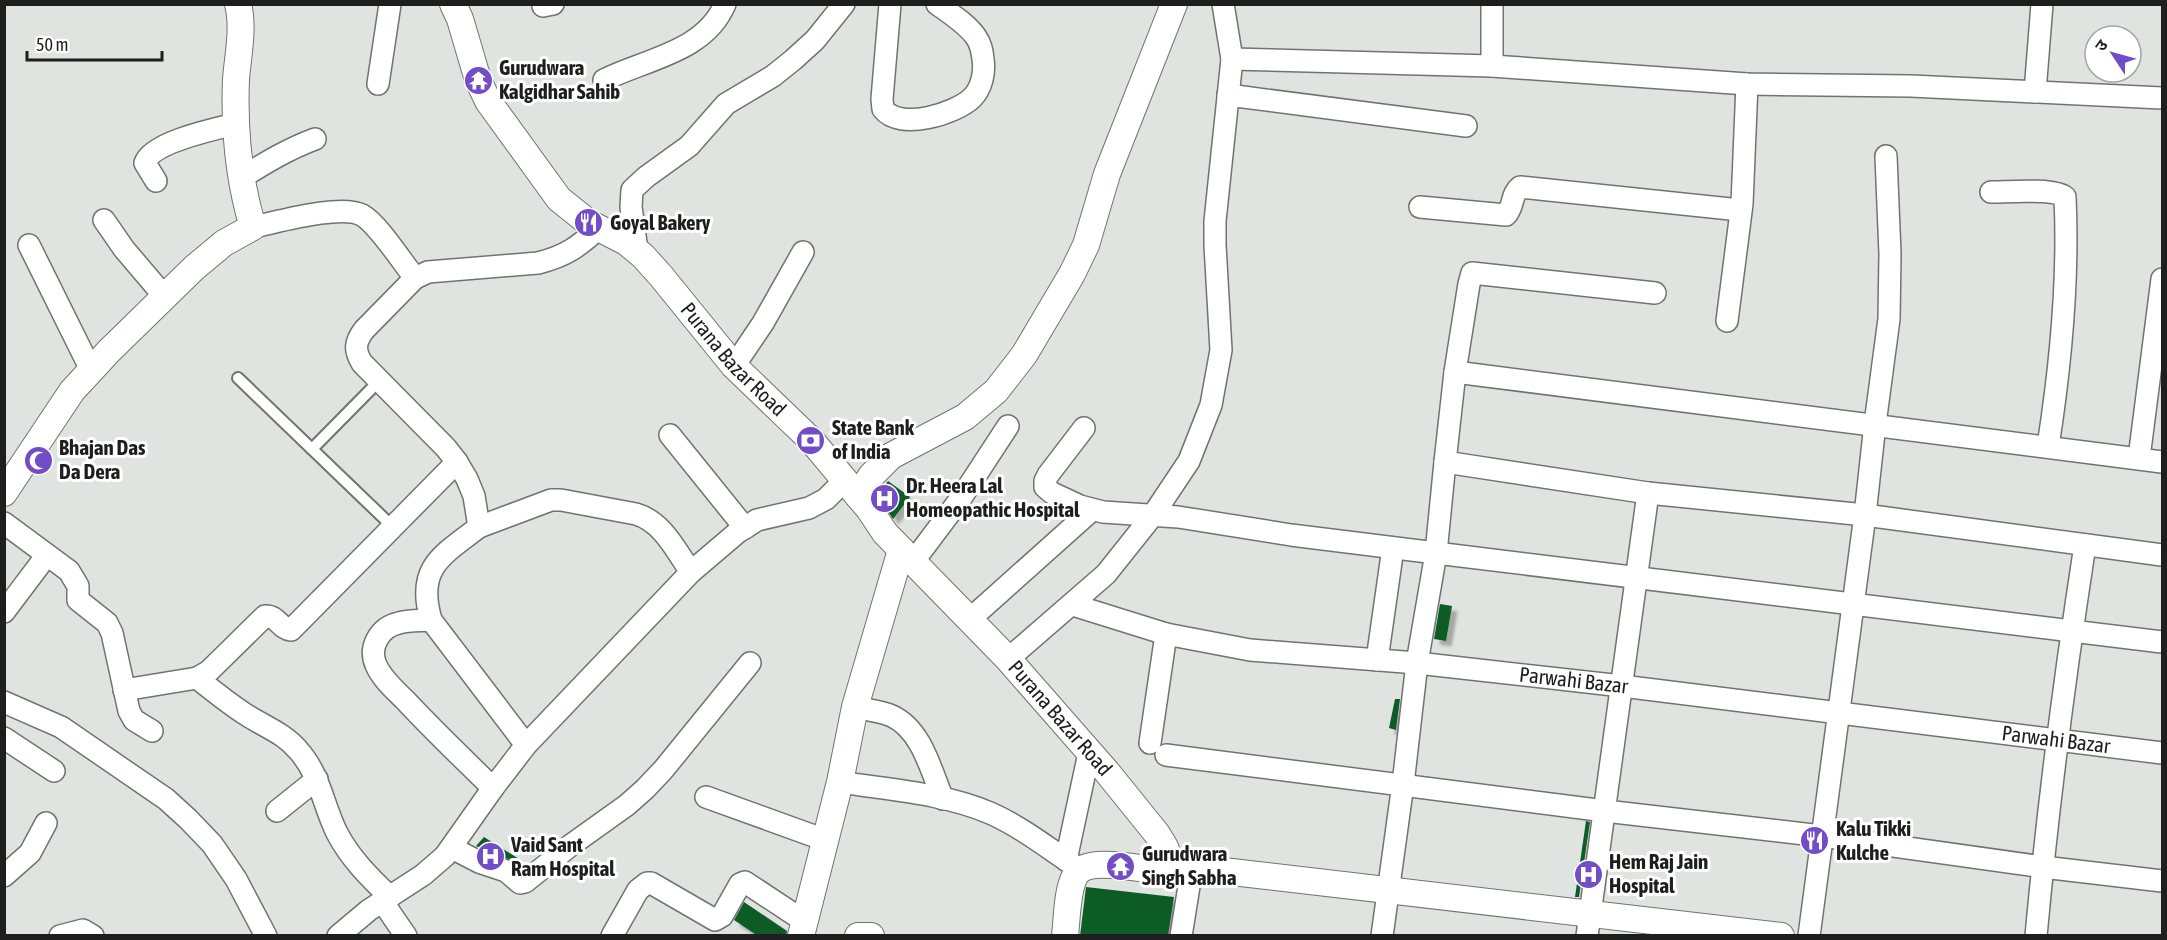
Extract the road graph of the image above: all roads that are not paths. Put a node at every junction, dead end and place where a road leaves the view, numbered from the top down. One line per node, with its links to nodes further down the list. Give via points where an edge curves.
1 (390, 4): 15 (street)
2 (453, 4): 31 (street, Purana Bazar Road, via 488,102 559,199)
3 (725, 4): 14 (street, via 715,22 691,42)
4 (844, 4): 33 (street, via 793,60 726,104 689,146 632,190)
5 (890, 4): 6 (street, via 883,109 894,118 918,120 962,105 973,97 983,78 984,63 977,39)
6 (937, 4)
7 (1174, 4): 55 (street, via 1107,174 1086,245 1024,355 996,391 973,411 941,432 891,456 871,476)
8 (1223, 4): 12 (street)
9 (1492, 4): 13 (street)
10 (2042, 4): 17 (street)
11 (241, 6): 20 (street)
12 (1232, 59): 13 (street); 18 (street)
13 (1492, 66): 16 (street)
14 (604, 80)
15 (378, 84)
16 (1747, 84): 17 (street); 28 (street)
17 (2035, 92): 19 (street)
18 (1228, 95): 21 (street); 59 (street, via 1215,221 1221,351 1216,383 1212,405 1189,460)
19 (2163, 98)
20 (235, 124): 24 (street); 25 (street, via 189,136 150,155 146,163)
21 (1466, 126)
22 (315, 139): 24 (street, via 275,156)
23 (1886, 156): 45 (street, via 1889,319)
24 (241, 178): 30 (street)
25 (156, 182)
26 (1991, 192): 49 (street, via 2065,197 2066,296)
27 (1420, 207): 28 (street, via 1506,215 1520,187)
28 (1740, 210): 39 (street)
29 (104, 220): 38 (street)
30 (253, 227): 35 (street, via 350,211 373,224); 38 (street, via 224,243)
31 (599, 228): 33 (street, Purana Bazar Road); 35 (street, via 577,248 554,259 428,272)
32 (30, 245): 41 (street)
33 (637, 250): 40 (street, Purana Bazar Road)
34 (803, 252): 40 (street)
35 (415, 278): 44 (street, via 358,338 357,355)
36 (2163, 279): 51 (street)
37 (1655, 293): 42 (street, via 1475,272 1470,276)
38 (164, 296): 41 (street)
39 (1727, 321)
40 (734, 366): 55 (street, Purana Bazar Road, via 811,440)
41 (91, 370): 56 (street, via 72,391)
42 (1455, 372): 45 (street); 53 (street)
43 (238, 378): 50 (lane)
44 (380, 380): 50 (lane); 52 (street)
45 (1875, 424): 49 (street); 60 (street)
46 (1008, 426): 70 (street, via 961,498)
47 (1084, 428): 58 (street, via 1048,475 1045,486 1052,493)
48 (670, 435): 64 (street)
49 (2048, 446): 51 (street)
50 (312, 449): 62 (lane)
51 (2139, 458): 54 (street)
52 (457, 462): 62 (street); 63 (street, via 474,496)
53 (1445, 462): 57 (street); 67 (street)
54 (2163, 462)
55 (851, 488): 64 (street, via 809,508 757,520); 70 (street, Purana Bazar Road)
56 (4, 493)
57 (1648, 493): 60 (street); 72 (street)
58 (1092, 510): 59 (street); 77 (street)
59 (1153, 515): 66 (street); 73 (street, via 1106,574)
60 (1865, 515): 65 (street); 74 (street)
61 (4, 523): 68 (street)
62 (393, 527): 85 (street, via 291,630 265,616 209,671)
63 (479, 527): 71 (street, via 551,500 636,514 662,531); 76 (street, via 446,552 427,578)
64 (745, 528): 71 (street)
65 (2085, 545): 69 (street); 78 (street)
66 (1393, 548): 67 (street); 82 (street)
67 (1436, 553): 72 (street); 84 (street)
68 (47, 555): 75 (street); 87 (street, via 69,571 78,586 78,600 112,633)
69 (2163, 555)
70 (907, 556): 77 (street, Purana Bazar Road); 89 (street)
71 (692, 573): 94 (street)
72 (1635, 578): 74 (street); 86 (street)
73 (1073, 605): 79 (street, Parwahi Bazar); 81 (street)
74 (1853, 605): 78 (street); 90 (street)
75 (4, 612)
76 (431, 620): 94 (street); 101 (street, via 399,622 382,633 375,641 376,664 384,678)
77 (969, 620): 81 (street, Purana Bazar Road)
78 (2072, 633): 80 (street); 93 (street)
79 (1166, 634): 82 (street, Parwahi Bazar, via 1250,650); 100 (street, via 1158,749)
80 (2163, 642)
81 (1008, 659): 95 (street, Purana Bazar Road)
82 (1377, 660): 84 (street, Parwahi Bazar)
83 (750, 663): 109 (street, via 645,789 525,882 520,883 506,871)
84 (1417, 663): 86 (street, Parwahi Bazar); 100 (street)
85 (196, 678): 87 (street); 98 (street, via 243,713 285,737)
86 (1622, 686): 90 (street, Parwahi Bazar); 105 (street)
87 (124, 690): 91 (street, via 131,716)
88 (4, 702): 121 (street, via 61,727 188,819 212,844 236,879)
89 (855, 707): 99 (street); 103 (street, via 892,717 910,731)
90 (1839, 714): 93 (street, Parwahi Bazar); 107 (street)
91 (152, 731)
92 (4, 738): 97 (street)
93 (2059, 740): 96 (street, Parwahi Bazar); 111 (street)
94 (526, 745): 101 (street)
95 (1089, 753): 110 (street); 113 (street, Purana Bazar Road, via 1157,834)
96 (2163, 753)
97 (54, 771)
98 (317, 779): 104 (street); 115 (street, via 337,832)
99 (840, 782): 103 (street); 108 (street)
100 (1403, 784): 105 (street); 116 (street)
101 (493, 788): 109 (street)
102 (706, 797): 108 (street)
103 (943, 799): 110 (street, via 989,813)
104 (277, 811)
105 (1605, 811): 107 (street); 117 (street)
106 (46, 823): 112 (street, via 30,853)
107 (1822, 836): 111 (street); 132 (street)
108 (825, 840): 118 (street)
109 (452, 848): 115 (street, via 423,875)
110 (1073, 864): 113 (street); 127 (street, via 1075,874)
111 (2043, 867): 114 (street); 133 (street)
112 (4, 876)
113 (1180, 876): 116 (street, via 1202,883); 128 (street)
114 (2163, 880)
115 (386, 899): 122 (street); 123 (street)
116 (1387, 899): 117 (street); 129 (street)
117 (1588, 926): 130 (street); 131 (street)
118 (803, 928): 124 (street, via 745,882 716,920 647,883)
119 (60, 936): 120 (street, via 84,930)
120 (93, 936)
121 (266, 936)
122 (338, 936)
123 (406, 936)
124 (612, 936)
125 (858, 936): 126 (street)
126 (871, 936)
127 (1065, 936)
128 (1180, 936)
129 (1382, 936)
130 (1625, 936)
131 (1781, 936)
132 (1809, 936)
133 (2036, 936)

